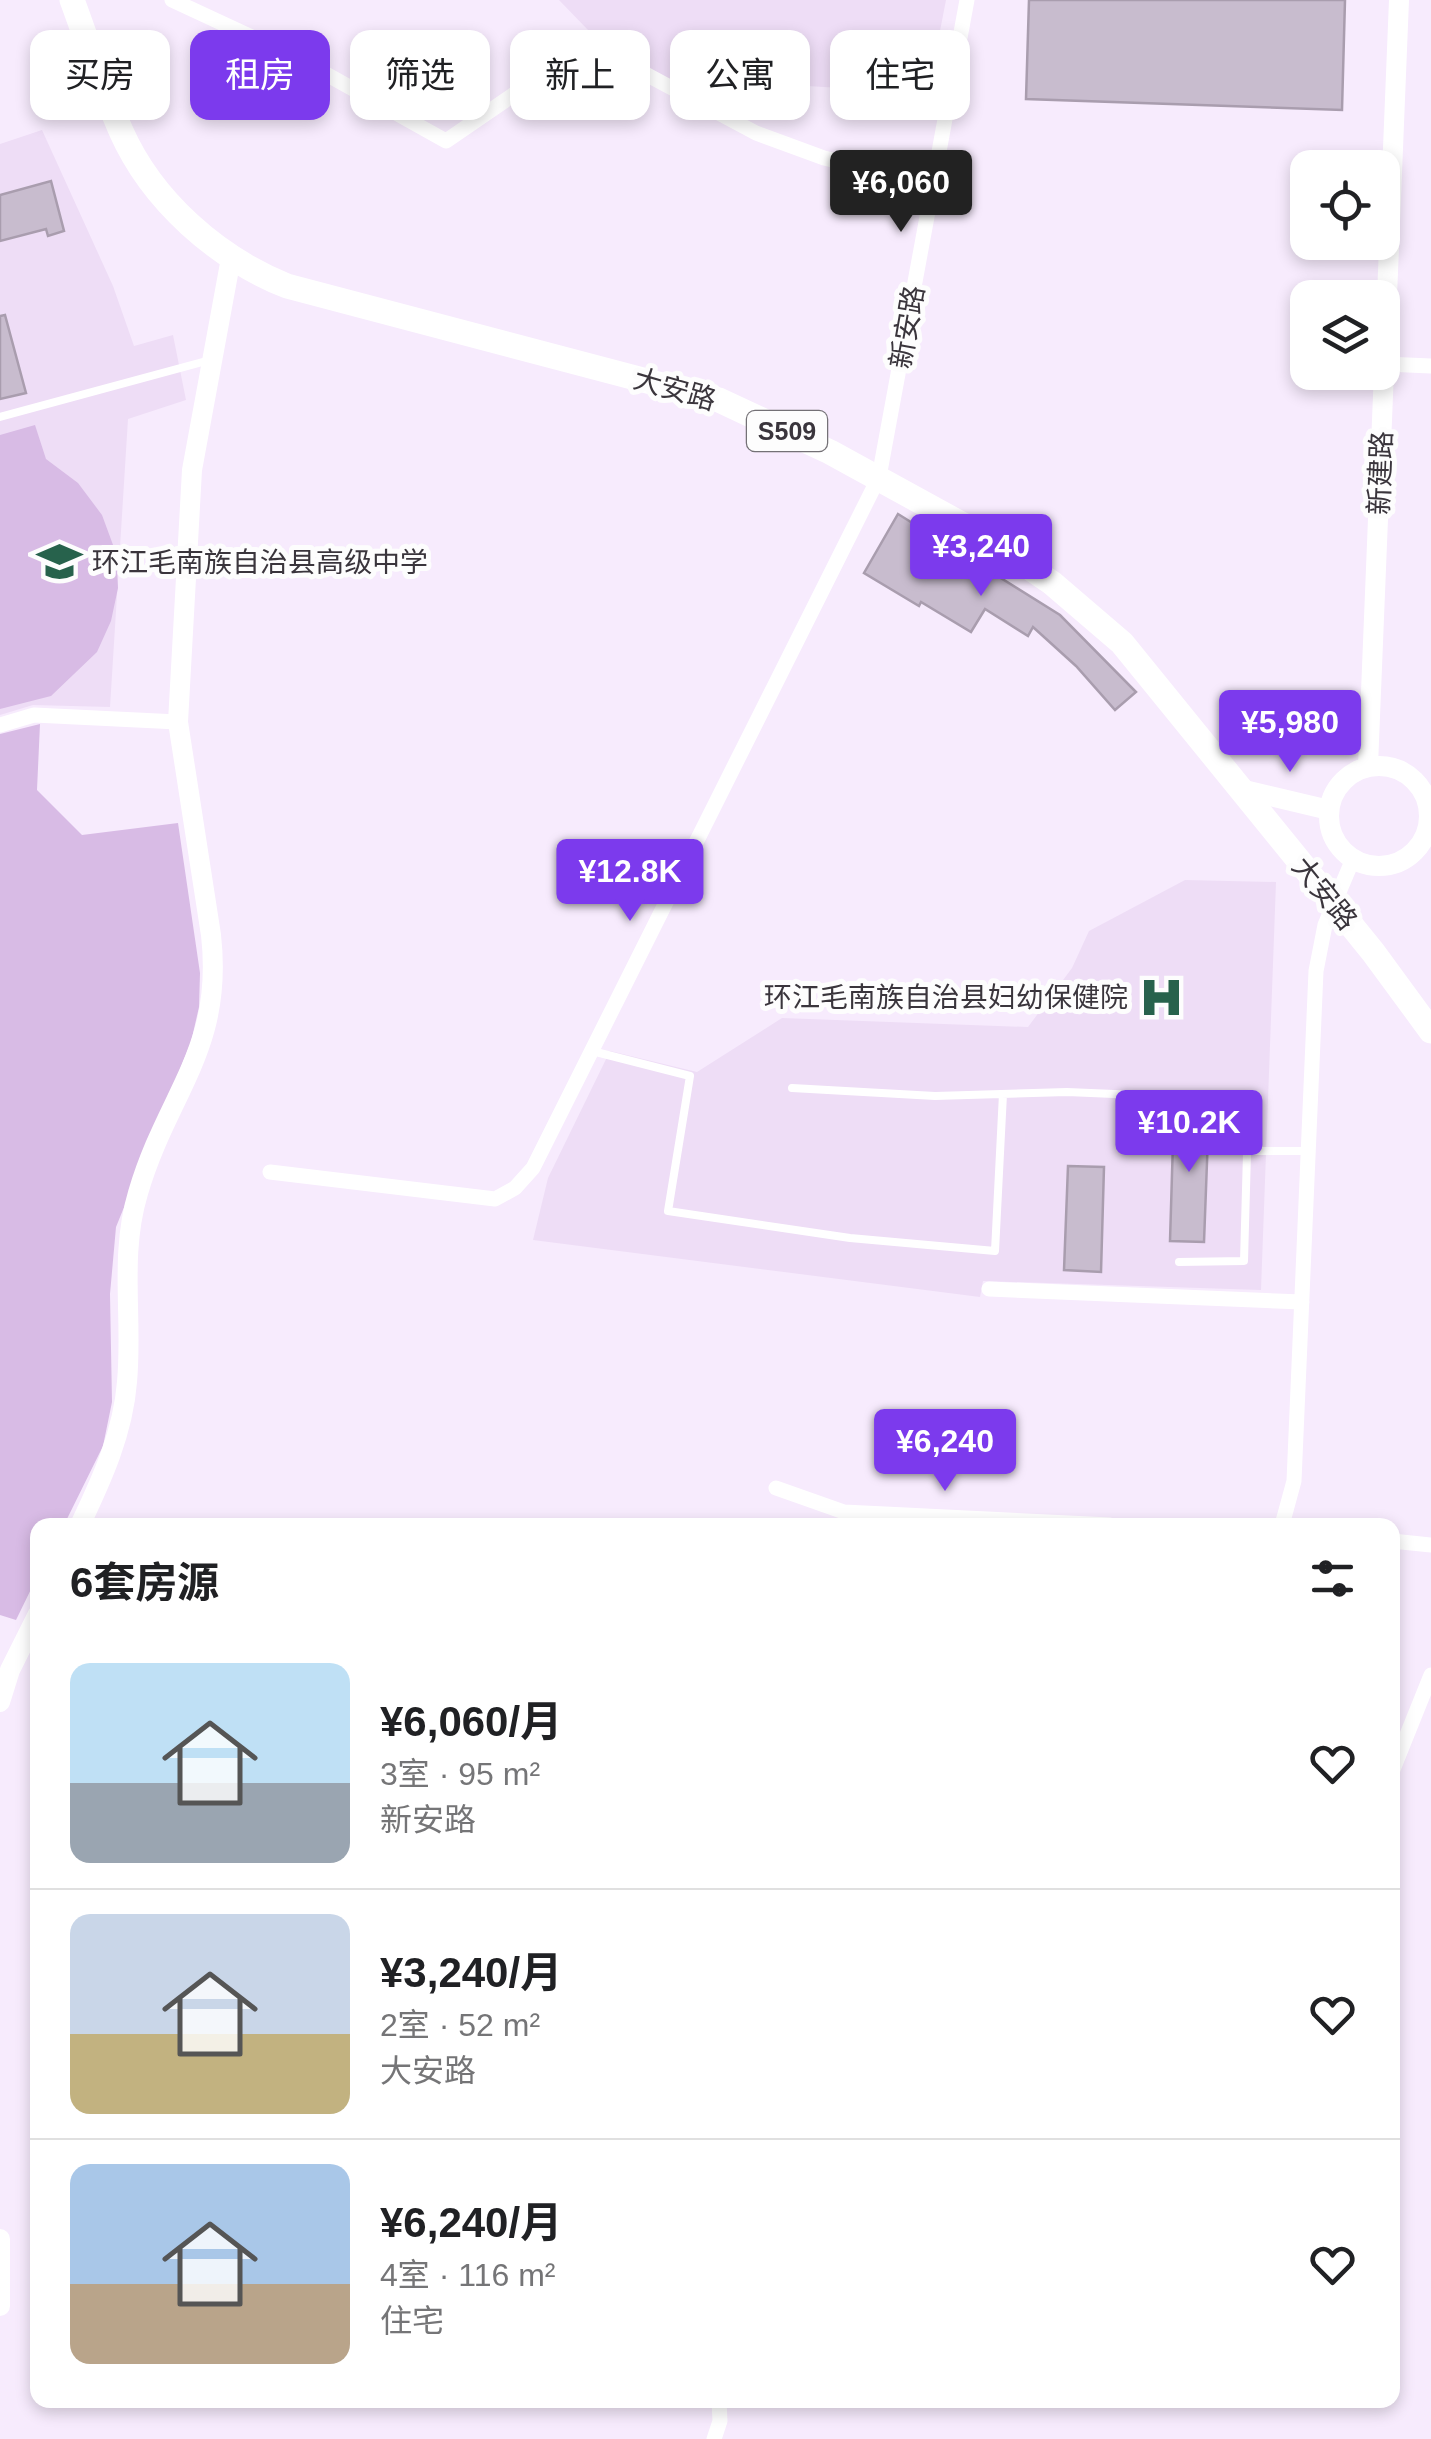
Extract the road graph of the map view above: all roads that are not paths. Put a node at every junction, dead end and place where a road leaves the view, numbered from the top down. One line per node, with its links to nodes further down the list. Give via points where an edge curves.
1 (72, 0): 6 (main road, 大安路 / S509, via 138,160 176,210)
2 (172, 0): 5 (street, via 301,60 446,141 580,38 772,140)
3 (967, 0): 5 (street, 新安路)
4 (1399, 0): 7 (street, 新建路)
5 (933, 184): 13 (street, 新安路)
6 (232, 258): 8 (street); 13 (main road, 大安路 / S509, via 288,286 719,400)
7 (1387, 280)
8 (210, 360): 12 (lane); 14 (street, via 192,470)
9 (1400, 365): 10 (street)
10 (1431, 366)
11 (1383, 390): 16 (street, 新建路)
12 (0, 416)
13 (879, 477): 17 (main road, 大安路 / S509, via 986,537 1088,612 1122,643); 23 (street, 新安路)
14 (178, 722): 15 (street, via 34,715); 33 (street, via 213,947 211,1008 199,1054 138,1190 126,1261 127,1384 112,1455)
15 (0, 725)
16 (1368, 766): 18 (street, via 1338,786); 19 (street, via 1404,772 1421,788)
17 (1240, 789): 18 (street); 21 (main road, 大安路 / S509)
18 (1329, 810): 20 (street, via 1332,834)
19 (1430, 812): 20 (street, via 1426,834 1404,860 1381,866)
20 (1353, 859): 21 (street)
21 (1332, 902): 22 (main road, 大安路 / S509); 27 (street, via 1316,971)
22 (1431, 1030)
23 (592, 1051): 25 (lane, via 690,1076 668,1210 850,1238 996,1251); 28 (street, 新安路, via 533,1168 495,1199)
24 (792, 1088): 25 (lane)
25 (1003, 1094): 26 (lane, via 1224,1096 1248,1117)
26 (1247, 1150): 27 (lane); 29 (lane, via 1244,1261)
27 (1308, 1151): 31 (street)
28 (270, 1172)
29 (1179, 1262)
30 (989, 1289): 31 (street)
31 (1302, 1302): 35 (street, via 1294,1480)
32 (776, 1488): 34 (street, via 844,1512)
33 (83, 1518)
34 (967, 1518)
35 (1284, 1518)
36 (1400, 1542): 37 (street)
37 (1431, 1545)
38 (30, 1630): 40 (street)
39 (1431, 1675): 41 (street)
40 (0, 1702)
41 (1400, 1752)
42 (0, 2239): 43 (street)
43 (0, 2306)
44 (719, 2408): 45 (street)
45 (714, 2439)

